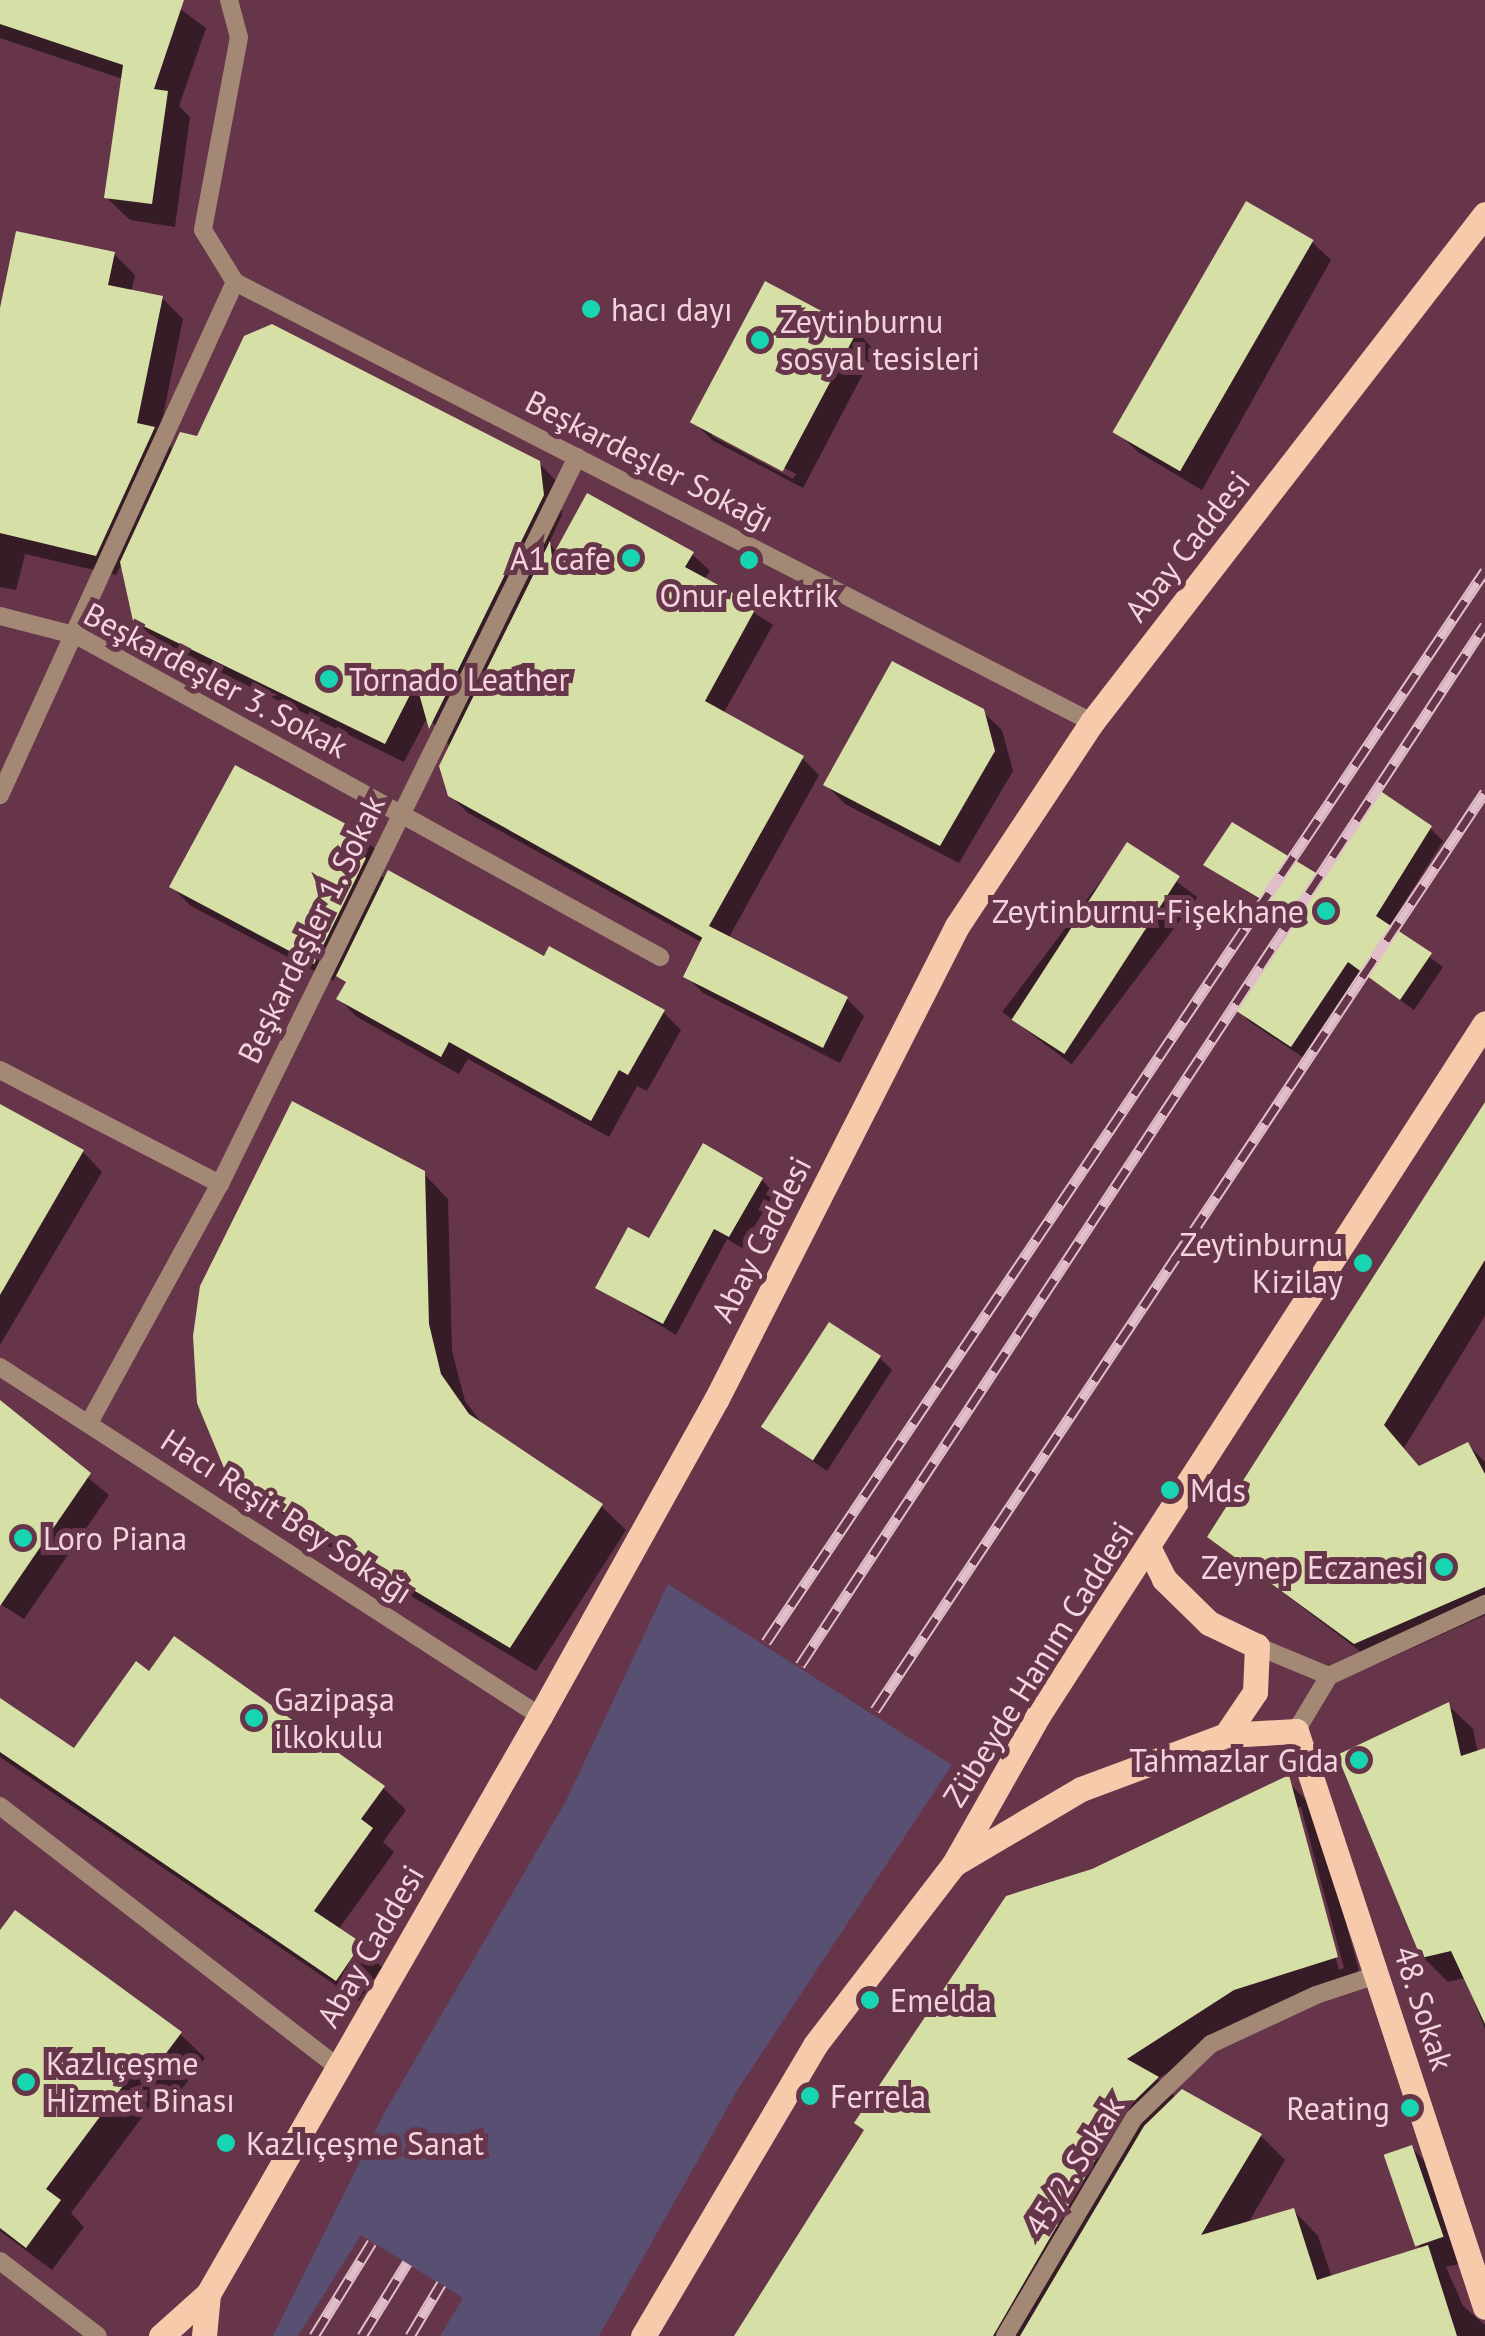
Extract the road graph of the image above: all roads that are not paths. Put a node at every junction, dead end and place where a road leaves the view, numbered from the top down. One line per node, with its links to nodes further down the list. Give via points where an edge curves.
1 (229, 0): 3 (street, via 239,37 203,230)
2 (1485, 214): 7 (main road, Abay Caddesi)
3 (235, 282): 4 (street, Beşkardeşler Sokağı); 6 (street)
4 (577, 457): 7 (street, Beşkardeşler Sokağı); 9 (street, Beşkardeşler 1. Sokak)
5 (0, 616): 6 (street, Beşkardeşler 3. Sokak)
6 (78, 636): 8 (street); 9 (street, Beşkardeşler 3. Sokak)
7 (1092, 722): 20 (main road, Abay Caddesi, via 957,926 716,1400)
8 (0, 795)
9 (401, 814): 10 (street, Beşkardeşler 3. Sokak); 13 (street, Beşkardeşler 1. Sokak)
10 (660, 958)
11 (1485, 1023): 16 (main road, Zübeyde Hanım Caddesi)
12 (0, 1070): 13 (street)
13 (220, 1184): 15 (street, Beşkardeşler 1. Sokak)
14 (0, 1368): 15 (street, Hacı Reşit Bey Sokağı)
15 (89, 1423): 20 (street, Hacı Reşit Bey Sokağı)
16 (1148, 1547): 18 (main road, via 1164,1579 1209,1622); 24 (main road, Zübeyde Hanım Caddesi, via 1038,1714)
17 (1485, 1604): 19 (street)
18 (1257, 1646): 19 (street); 22 (main road, via 1254,1692)
19 (1329, 1676): 21 (street)
20 (540, 1716): 26 (main road, Abay Caddesi)
21 (1296, 1731): 22 (main road); 25 (main road, 48. Sokak)
22 (1226, 1735): 24 (main road, via 1081,1790)
23 (0, 1806): 26 (street)
24 (954, 1864): 33 (main road, Zübeyde Hanım Caddesi, via 815,2045)
25 (1379, 1974): 29 (main road, 48. Sokak); 34 (street, 45/2. Sokak, via 1211,2044 1134,2118)
26 (338, 2068): 28 (main road, Abay Caddesi)
27 (0, 2261): 30 (street)
28 (208, 2294): 31 (main road, Abay Caddesi); 32 (main road)
29 (1485, 2307)
30 (98, 2336)
31 (161, 2336)
32 (204, 2336)
33 (643, 2336)
34 (1005, 2336)

